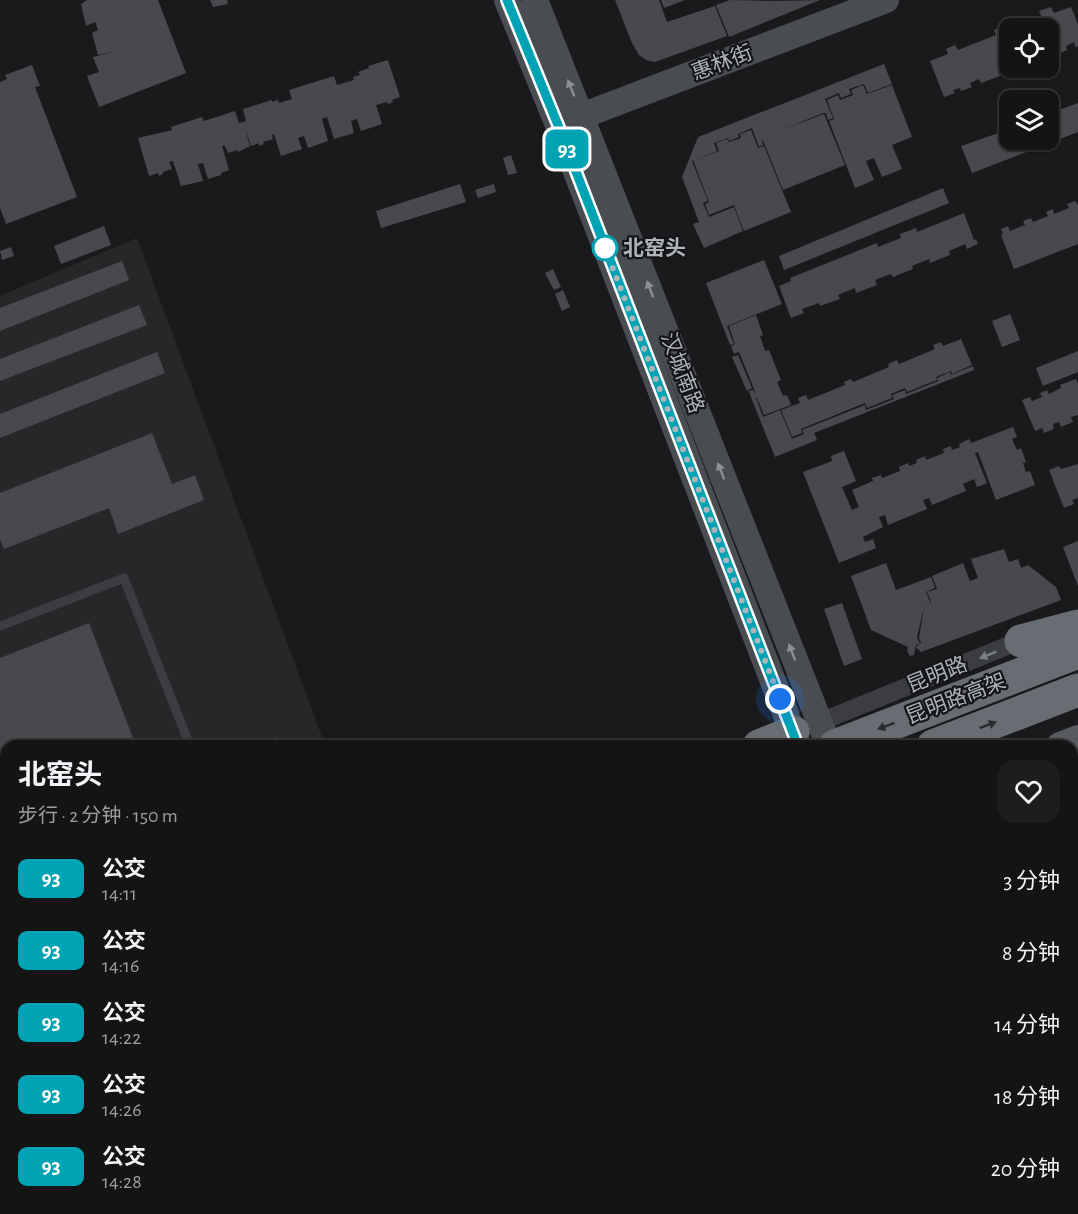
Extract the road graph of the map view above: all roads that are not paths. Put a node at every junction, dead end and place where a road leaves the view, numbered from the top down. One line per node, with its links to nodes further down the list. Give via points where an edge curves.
1 (507, 0): 5 (main road, 汉城南路)
2 (535, 0): 4 (main road, 汉城南路, one-way to 2)
3 (886, 0): 4 (main road, 惠林街)
4 (582, 117): 5 (main road, 惠林街); 12 (main road, 汉城南路, one-way to 4)
5 (558, 125): 12 (main road, 汉城南路)
6 (1078, 611): 9 (street, 昆明路)
7 (0, 626): 13 (lane, via 124,578)
8 (1078, 626): 9 (highway)
9 (1021, 641): 12 (street, 昆明路, one-way to 12)
10 (1078, 652): 12 (highway, 昆明路高架, one-way to 12)
11 (1078, 690): 15 (highway, 昆明路高架, one-way to 11)
12 (811, 736): 14 (highway, 昆明路高架)
13 (188, 740)
14 (790, 740)
15 (949, 740)

